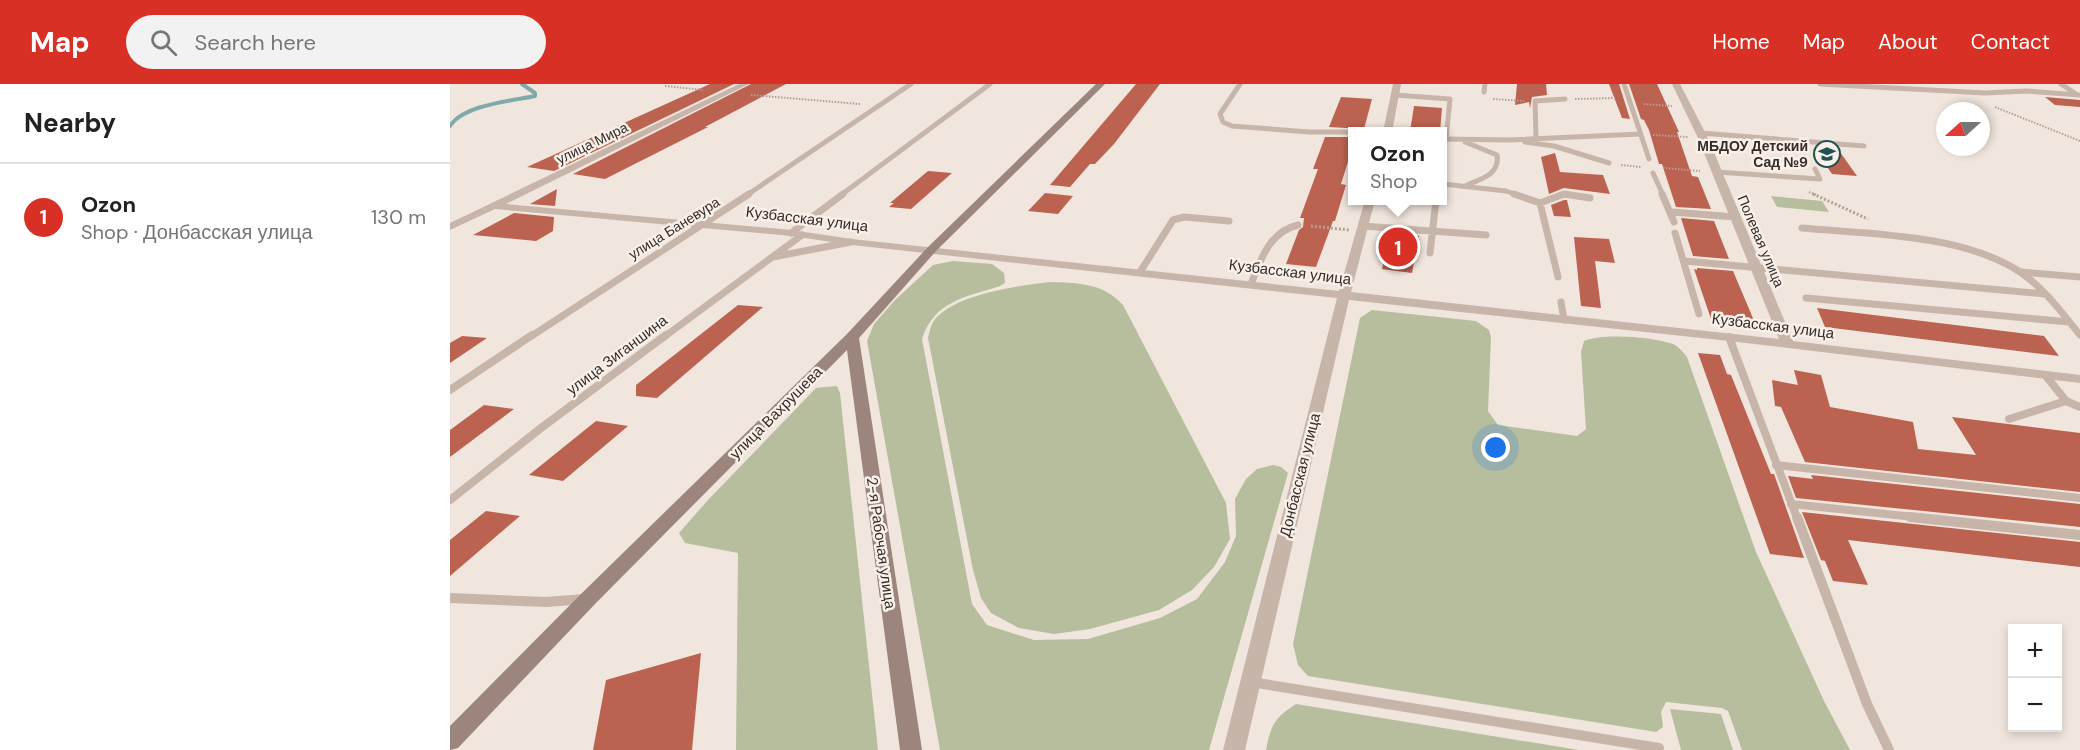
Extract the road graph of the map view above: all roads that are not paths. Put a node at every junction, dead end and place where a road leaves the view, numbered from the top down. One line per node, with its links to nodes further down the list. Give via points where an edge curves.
1 (745, 84): 41 (street, улица Мира)
2 (910, 84): 46 (lane, улица Баневура)
3 (990, 84): 53 (lane, улица Зиганшина)
4 (1101, 84): 56 (main road, улица Вахрушева)
5 (1240, 84): 22 (lane, via 1220,114 1223,122 1232,126)
6 (1397, 84): 17 (street)
7 (1485, 84): 16 (lane)
8 (1624, 84): 23 (lane)
9 (1676, 84): 24 (street, Полевая улица)
10 (1820, 84): 13 (lane)
11 (2017, 84): 15 (lane)
12 (2061, 84): 18 (lane)
13 (1852, 85): 14 (lane)
14 (1894, 86): 15 (lane, via 1985,93)
15 (2026, 91): 18 (lane)
16 (1484, 92)
17 (1395, 95): 20 (street); 21 (lane, via 1450,99)
18 (2079, 96)
19 (1565, 99): 25 (lane, via 1535,101)
20 (1388, 127)
21 (1446, 127)
22 (1348, 132)
23 (1640, 134): 25 (lane); 30 (lane)
24 (1702, 136): 29 (lane); 33 (street, Полевая улица)
25 (1536, 137): 28 (lane)
26 (1447, 139): 27 (lane)
27 (1459, 140): 28 (lane); 36 (lane, via 1497,155 1492,174)
28 (1510, 140): 31 (lane, via 1554,146)
29 (1864, 146)
30 (1649, 159)
31 (1609, 163)
32 (1815, 169): 33 (lane, via 1820,179)
33 (1716, 172): 43 (street, Полевая улица)
34 (1653, 173): 42 (lane)
35 (1447, 184): 36 (lane)
36 (1466, 185): 38 (lane, via 1517,193)
37 (1590, 198): 38 (lane, via 1564,194)
38 (1540, 203): 63 (lane)
39 (1369, 205): 49 (street, Донбасская улица)
40 (1435, 205): 51 (lane)
41 (495, 206): 46 (street, Кузбасская улица); 48 (street, улица Мира)
42 (1672, 212): 43 (lane); 45 (lane)
43 (1735, 217): 60 (street, Полевая улица)
44 (1229, 221): 61 (lane, via 1184,217 1173,220)
45 (1674, 222)
46 (704, 225): 53 (street, Кузбасская улица); 79 (lane, улица Баневура)
47 (1298, 225): 65 (lane, via 1283,230 1268,244)
48 (450, 227)
49 (1362, 228): 51 (lane); 67 (street, Донбасская улица)
50 (1802, 228): 62 (lane, via 1928,241 1997,258)
51 (1432, 231): 54 (lane); 57 (lane)
52 (1675, 233): 59 (lane)
53 (796, 234): 55 (street, Кузбасская улица); 58 (lane, улица Зиганшина)
54 (1486, 235)
55 (852, 242): 56 (street, Кузбасская улица); 58 (lane)
56 (933, 249): 61 (street, Кузбасская улица); 74 (main road, улица Вахрушева)
57 (1430, 253)
58 (772, 257): 85 (lane, улица Зиганшина)
59 (1685, 261): 60 (lane); 70 (lane)
60 (1756, 267): 66 (lane); 76 (street, Полевая улица)
61 (1140, 272): 65 (street, Кузбасская улица)
62 (2020, 272): 64 (lane); 66 (lane)
63 (1558, 277)
64 (2080, 277)
65 (1251, 284): 67 (street, Кузбасская улица)
66 (2045, 294): 72 (lane)
67 (1344, 295): 71 (street, Кузбасская улица); 90 (street, Донбасская улица)
68 (1806, 298): 72 (lane)
69 (1562, 302): 71 (lane)
70 (1699, 314)
71 (1564, 320): 75 (street, Кузбасская улица)
72 (2069, 322): 73 (lane)
73 (2080, 334)
74 (852, 337): 89 (main road, улица Вахрушева); 93 (main road, 2-я Рабочая улица)
75 (1729, 337): 76 (street, Кузбасская улица); 83 (lane)
76 (1788, 344): 77 (street, Кузбасская улица)
77 (2046, 376): 78 (street, Кузбасская улица); 80 (lane)
78 (2080, 379)
79 (450, 390)
80 (2066, 401): 81 (lane); 82 (lane)
81 (2080, 407)
82 (2009, 419)
83 (1776, 465): 84 (lane); 86 (lane)
84 (2080, 498)
85 (450, 500)
86 (1791, 504): 87 (lane); 95 (lane, via 1867,704)
87 (2080, 535)
88 (450, 598): 89 (lane, via 546,602)
89 (588, 599): 91 (main road, улица Вахрушева)
90 (1251, 681): 92 (lane); 94 (street, Донбасская улица)
91 (450, 741)
92 (1659, 748)
93 (911, 750)
94 (1234, 750)
95 (1889, 750)

